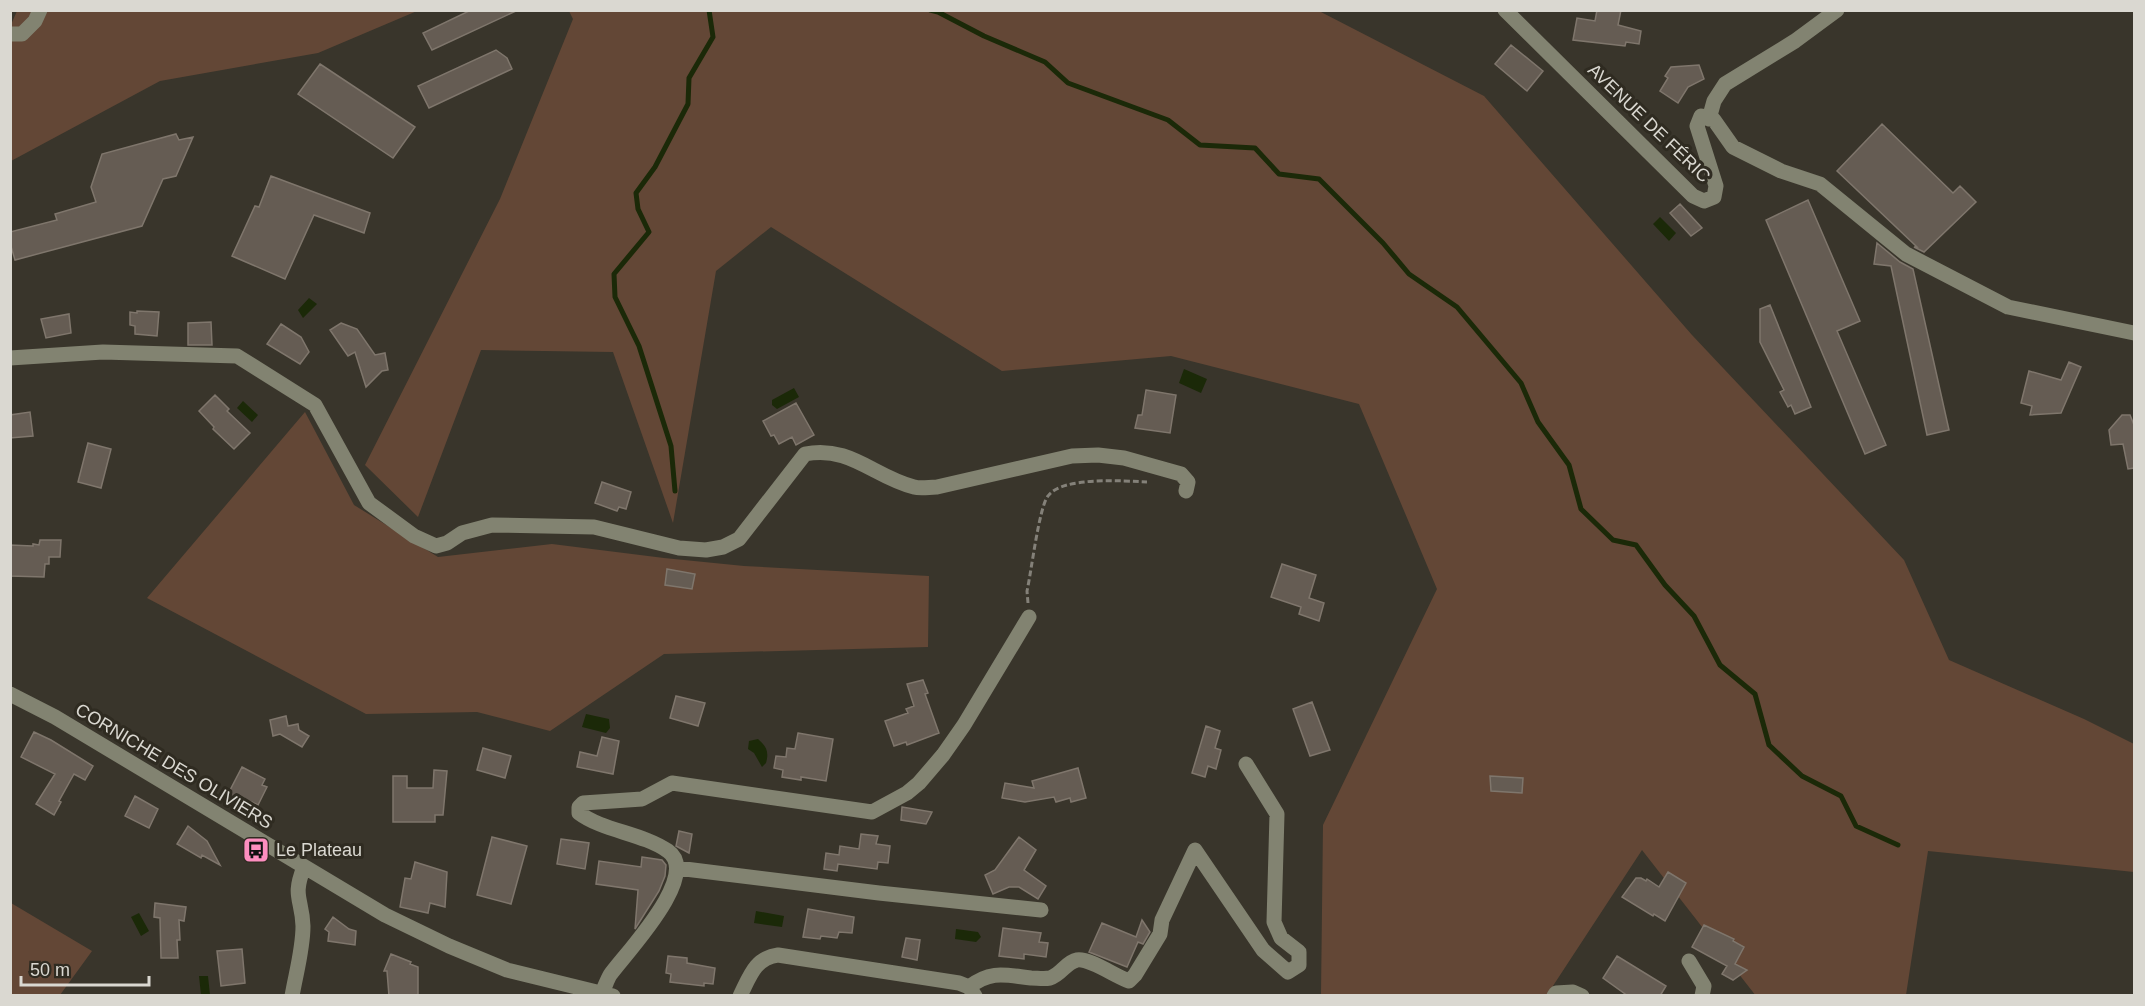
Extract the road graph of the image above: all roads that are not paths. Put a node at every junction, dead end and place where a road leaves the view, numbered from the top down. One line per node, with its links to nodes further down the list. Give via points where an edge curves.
1 (40, 10): 4 (street, via 22,34)
2 (1505, 10): 5 (street, AVENUE DE FÉRIC, via 1693,196 1704,201 1714,197 1716,186 1697,126 1701,116)
3 (1837, 10): 5 (street, via 1725,84)
4 (10, 33)
5 (1709, 119): 6 (street, via 1714,120 1733,147 1781,171 1820,184 1906,254 2008,307)
6 (2134, 333)
7 (10, 358): 8 (street, via 103,352 237,356 315,405 369,503 414,536 436,546 462,533 492,525 594,527 679,548 723,547 739,539 805,454 820,451 857,460 916,488 937,487 1072,456 1098,455 1181,474 1188,482)
8 (1186, 491)
9 (1029, 617): 13 (street, via 943,755 907,793 872,812 672,783 642,799 583,802 579,807 579,813 585,817 668,851)
10 (10, 694): 12 (street, CORNICHE DES OLIVIERS)
11 (1246, 764): 16 (street, via 1277,814 1274,922 1281,938 1299,952 1299,965 1288,972 1263,950 1195,850 1162,920 1160,934 1129,981 1077,960 1051,978 995,973 978,981)
12 (304, 867): 17 (street, CORNICHE DES OLIVIERS, via 385,915 480,960); 18 (street, via 296,893 303,928)
13 (677, 868): 14 (street); 17 (street, via 662,906 645,934 609,977)
14 (1041, 910)
15 (1689, 961): 22 (street, via 1704,986)
16 (972, 992): 19 (street, via 958,983 778,955 766,956 756,964)
17 (608, 994)
18 (292, 996)
19 (740, 996)
20 (1554, 996): 21 (street, via 1573,992)
21 (1582, 996)
22 (1702, 996)

